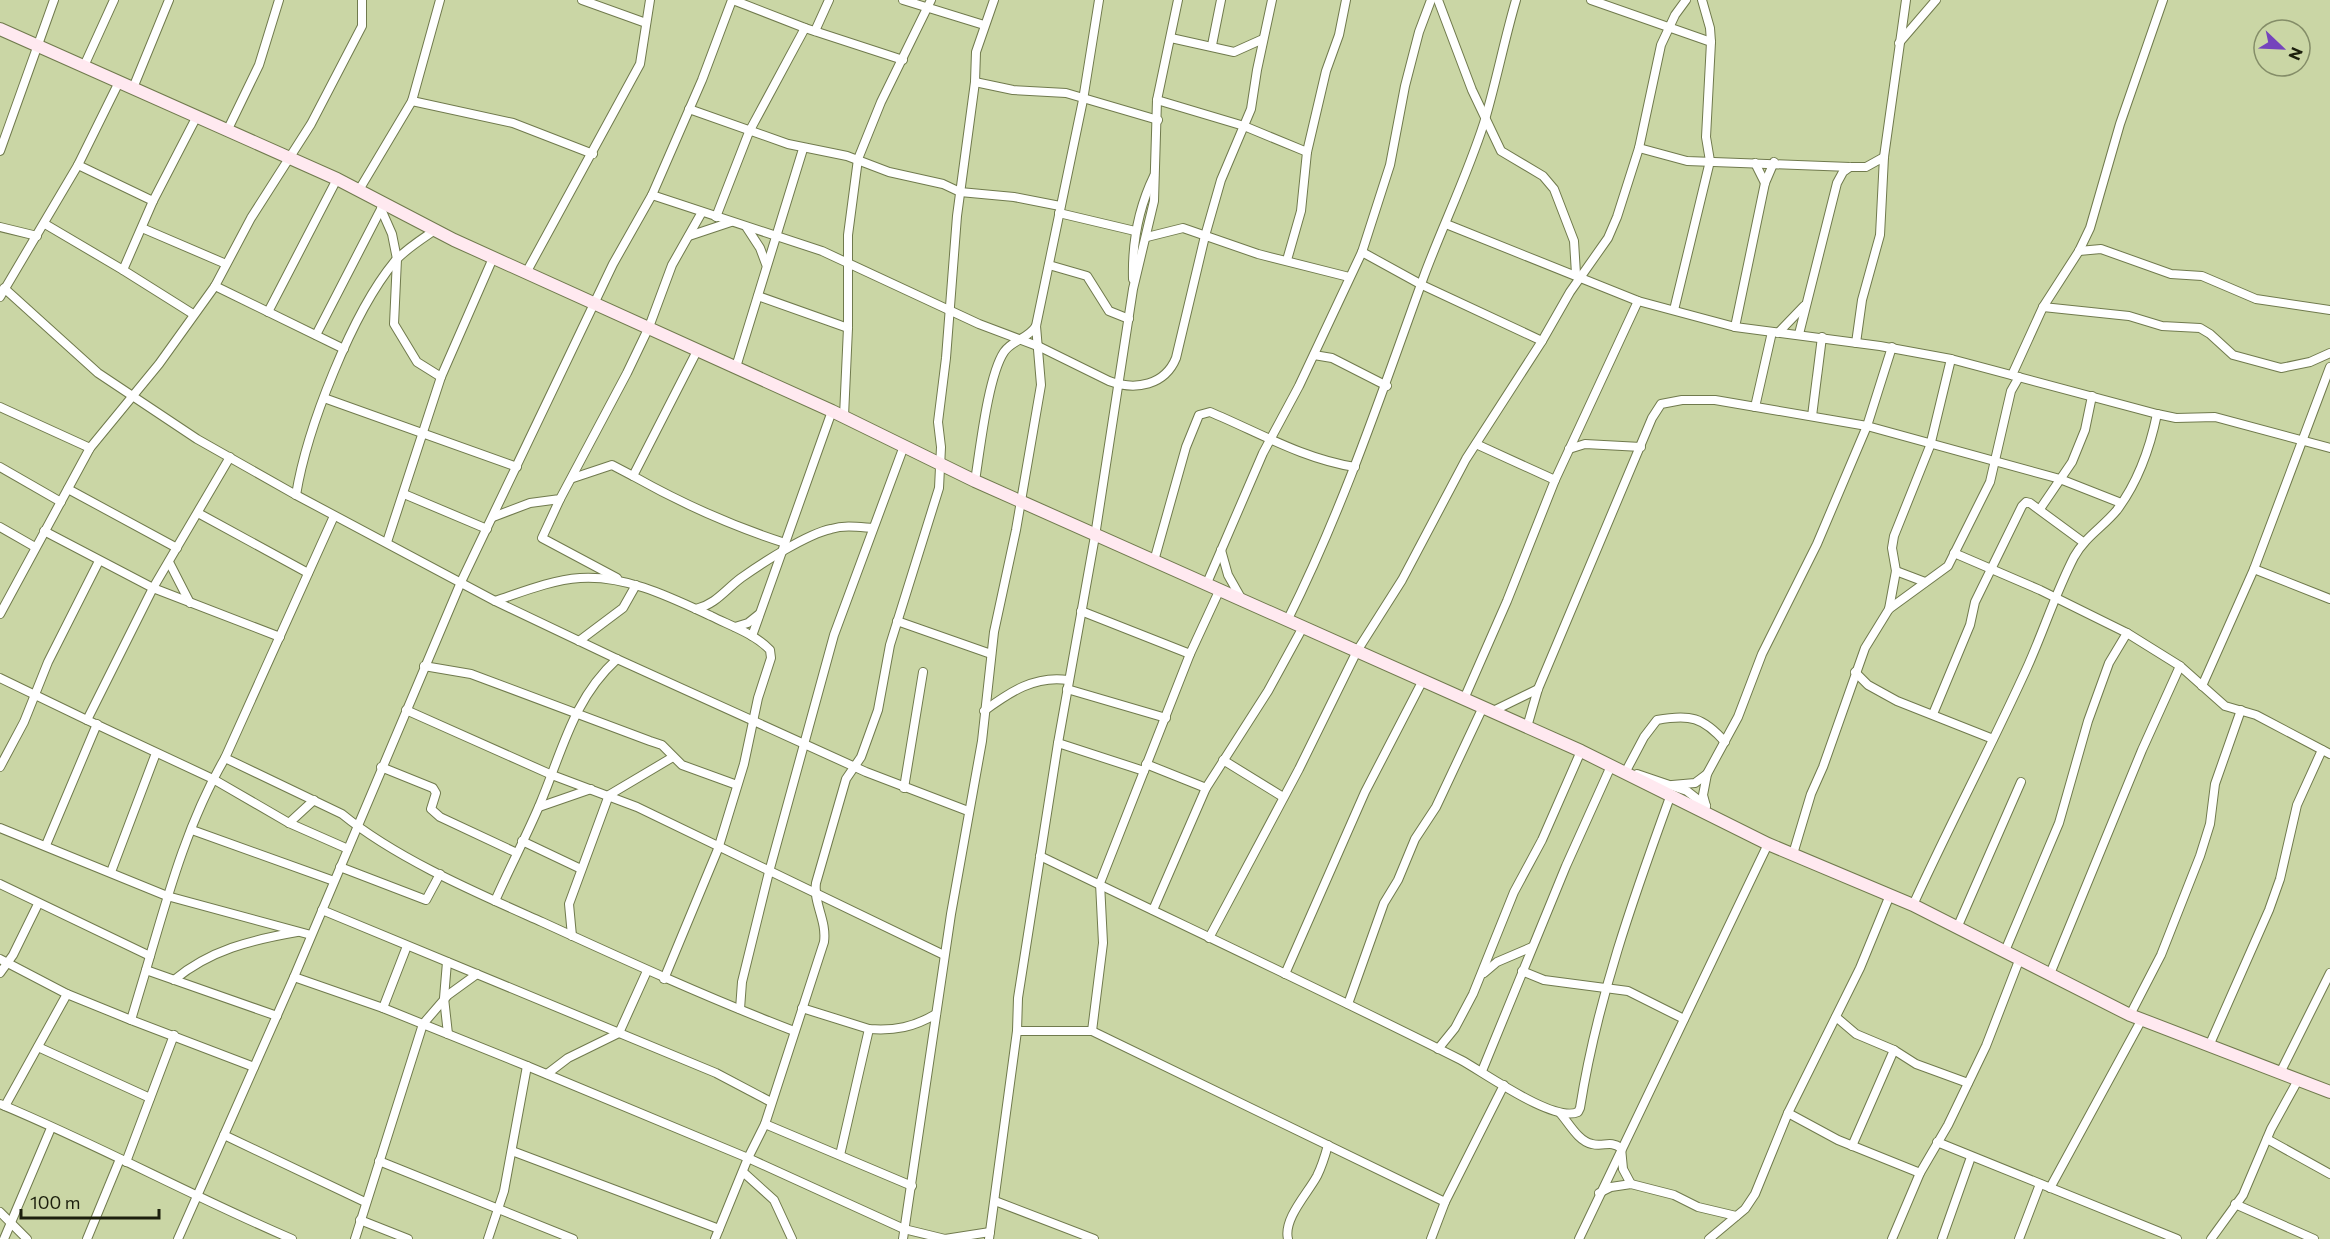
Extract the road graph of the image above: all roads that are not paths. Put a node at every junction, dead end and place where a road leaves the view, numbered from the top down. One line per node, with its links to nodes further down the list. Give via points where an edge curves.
1 (54, 0): 39 (street)
2 (114, 0): 41 (street)
3 (169, 0): 44 (street)
4 (279, 0): 53 (street, via 259,65)
5 (362, 0): 61 (street, via 362,26 357,39)
6 (440, 0): 47 (street)
7 (582, 0): 28 (street)
8 (650, 0): 28 (street)
9 (733, 0): 30 (street); 48 (street)
10 (829, 0): 33 (street)
11 (903, 0): 27 (street)
12 (994, 0): 29 (street)
13 (1099, 0): 45 (street)
14 (1178, 0): 34 (street)
15 (1221, 0): 38 (street)
16 (1272, 0): 35 (street)
17 (1346, 0): 58 (street)
18 (1431, 0): 93 (street, via 1410,66 1385,185)
19 (1438, 0): 51 (street)
20 (1516, 0): 51 (street)
21 (1591, 0): 31 (street)
22 (1686, 0): 31 (street)
23 (1702, 0): 36 (street)
24 (1906, 0): 37 (street)
25 (1936, 0): 37 (street)
26 (2163, 0): 92 (street, via 2090,228)
27 (930, 4): 29 (street); 40 (street)
28 (646, 23): 59 (street, via 640,64)
29 (984, 25): 43 (street, via 976,52)
30 (805, 28): 33 (street); 54 (street)
31 (1668, 28): 36 (street); 55 (street, via 1656,63)
32 (0, 29): 39 (street)
33 (815, 31): 40 (street)
34 (1171, 38): 38 (street); 46 (street)
35 (1263, 39): 38 (street, via 1239,52); 52 (street)
36 (1711, 42): 63 (street, via 1706,137)
37 (1899, 44): 60 (street)
38 (1212, 45)
39 (39, 47): 41 (street); 57 (street)
40 (903, 60): 62 (street)
41 (84, 66): 42 (street)
42 (119, 82): 44 (street); 66 (street)
43 (975, 82): 45 (street, via 1013,90 1066,93); 72 (street)
44 (133, 88): 49 (street)
45 (1083, 100): 50 (street); 76 (street)
46 (1157, 100): 50 (street); 52 (street)
47 (411, 101): 59 (street, via 513,123); 71 (street)
48 (690, 109): 54 (street); 73 (street)
49 (197, 116): 53 (street); 74 (street)
50 (1158, 120): 68 (street)
51 (1485, 120): 81 (street); 103 (street, via 1501,151 1543,176 1554,189 1574,241)
52 (1244, 126): 58 (street); 89 (street, via 1221,180)
53 (228, 129): 61 (street)
54 (749, 132): 56 (street); 78 (street)
55 (1639, 148): 63 (street, via 1676,159); 103 (street, via 1617,217)
56 (803, 149): 62 (street); 90 (street)
57 (0, 151)
58 (1307, 152): 96 (street, via 1301,211)
59 (593, 154): 102 (street)
60 (1884, 157): 67 (street, via 1866,166); 130 (street, via 1880,235 1862,300)
61 (291, 158): 69 (street); 97 (street, via 266,192)
62 (858, 159): 72 (street); 98 (street, via 849,214)
63 (1710, 160): 65 (street); 115 (street)
64 (1774, 162): 65 (street); 67 (street); 70 (street)
65 (1755, 163): 70 (street)
66 (78, 165): 74 (street); 80 (street)
67 (1850, 167): 112 (street, via 1837,183)
68 (1157, 170): 86 (street); 91 (street)
69 (337, 179): 71 (street); 117 (street)
70 (1765, 183): 122 (street)
71 (359, 190): 75 (street)
72 (960, 192): 76 (street, via 1014,196); 114 (street)
73 (652, 195): 77 (street); 111 (street)
74 (153, 201): 83 (street)
75 (382, 206): 85 (street); 95 (street); 126 (street)
76 (1060, 210): 86 (street); 100 (street)
77 (702, 212): 78 (street); 88 (street)
78 (716, 217): 79 (street)
79 (731, 222): 84 (street); 88 (street)
80 (45, 224): 87 (street); 101 (street)
81 (1446, 224): 103 (street); 105 (street)
82 (0, 227): 87 (street)
83 (142, 228): 97 (street); 101 (street)
84 (747, 228): 90 (street); 99 (street)
85 (435, 230): 94 (street); 95 (street)
86 (1135, 231): 107 (street)
87 (37, 236): 108 (street)
88 (689, 236): 121 (street, via 672,265)
89 (1205, 236): 91 (street, via 1183,228); 96 (street); 142 (street, via 1172,367 1156,381)
90 (778, 237): 98 (street); 99 (street)
91 (1147, 237): 107 (street)
92 (2079, 251): 113 (street); 116 (street, via 2094,248 2171,274 2202,276 2256,299)
93 (1362, 252): 104 (street); 105 (street)
94 (493, 258): 102 (street); 140 (street)
95 (397, 259): 133 (street); 140 (street, via 394,324 417,362)
96 (1287, 260): 104 (street)
97 (226, 264): 106 (street)
98 (849, 264): 114 (street); 123 (street)
99 (766, 265): 109 (street)
100 (1049, 265): 119 (street, via 1087,276 1109,310); 120 (street)
101 (123, 270): 118 (street)
102 (526, 273): 111 (street)
103 (1579, 276): 110 (street); 129 (street)
104 (1349, 277): 136 (street)
105 (1422, 285): 129 (street); 143 (street)
106 (214, 286): 117 (street); 118 (street)
107 (1133, 289): 119 (street)
108 (2, 292): 144 (street, via 98,373)
109 (758, 296): 123 (street); 138 (street)
110 (1638, 301): 115 (street); 162 (street)
111 (594, 304): 121 (street); 167 (street)
112 (1804, 305): 124 (street); 125 (street)
113 (2043, 307): 135 (street, via 2199,328 2233,355 2281,368); 141 (street)
114 (948, 309): 128 (street); 165 (street, via 938,422)
115 (1674, 310): 122 (street)
116 (2330, 310)
117 (268, 312): 126 (street)
118 (193, 314): 144 (street)
119 (1128, 319): 142 (street)
120 (1036, 326): 128 (street); 131 (street)
121 (649, 327): 134 (street); 170 (street)
122 (1735, 327): 124 (street)
123 (848, 328): 149 (street)
124 (1775, 332): 125 (street); 148 (street)
125 (1799, 334): 127 (street)
126 (316, 335): 133 (street)
127 (1822, 337): 130 (street); 151 (street)
128 (1021, 340): 131 (street); 173 (street, via 1005,350 994,376)
129 (1542, 341): 156 (street)
130 (1856, 343): 132 (street)
131 (1040, 346): 142 (street); 178 (street, via 1041,385)
132 (1892, 347): 137 (street); 152 (street)
133 (344, 349): 146 (street)
134 (698, 349): 138 (street); 169 (street)
135 (2330, 353)
136 (1314, 355): 143 (street, via 1332,358); 154 (street)
137 (1951, 359): 141 (street); 158 (street)
138 (736, 367): 149 (street)
139 (2330, 367): 155 (street)
140 (441, 376): 153 (street)
141 (2015, 376): 145 (street); 164 (street)
142 (1119, 385): 189 (street)
143 (1386, 386): 168 (street)
144 (132, 395): 160 (street); 163 (street)
145 (2092, 396): 150 (street); 171 (street, via 2079,447)
146 (324, 398): 153 (street); 176 (street)
147 (0, 407): 160 (street)
148 (1755, 407): 151 (street); 159 (street, via 1700,399 1661,404)
149 (838, 414): 157 (street); 192 (street)
150 (2157, 414): 155 (street, via 2176,418 2215,417); 180 (street, via 2138,475)
151 (1812, 416): 152 (street)
152 (1867, 426): 158 (street); 260 (street)
153 (422, 432): 167 (street); 175 (street)
154 (1271, 438): 168 (street, via 1321,461); 195 (street); 199 (street, via 1210,412 1199,416 1186,447)
155 (2303, 439): 161 (street); 202 (street)
156 (1476, 444): 172 (street); 230 (street, via 1387,606)
157 (904, 446): 165 (street); 186 (street)
158 (1930, 446): 164 (street); 203 (street, via 1894,536)
159 (1641, 447): 162 (street, via 1585,444); 244 (street)
160 (90, 448): 174 (street)
161 (2330, 448)
162 (1569, 449): 172 (street)
163 (230, 457): 176 (street); 182 (street)
164 (1995, 461): 171 (street); 196 (street, via 1990,482)
165 (941, 465): 173 (street); 223 (street, via 939,488)
166 (0, 467): 179 (street)
167 (517, 467): 184 (street)
168 (1355, 467): 222 (street)
169 (633, 476): 170 (street, via 612,465); 192 (street, via 736,526)
170 (572, 478): 177 (street)
171 (2060, 479): 180 (street); 181 (street)
172 (1554, 480): 246 (street)
173 (975, 481): 178 (street)
174 (68, 489): 179 (street); 194 (street)
175 (404, 494): 187 (street); 190 (street)
176 (296, 495): 183 (street)
177 (560, 499): 184 (street, via 530,503); 205 (street, via 542,538)
178 (1022, 501): 189 (street); 231 (street)
179 (61, 502): 188 (street)
180 (2121, 503): 191 (street)
181 (2040, 509): 191 (street); 201 (street, via 2026,502 2022,506)
182 (198, 513): 194 (street); 204 (street)
183 (334, 516): 190 (street); 204 (street)
184 (493, 517): 187 (street)
185 (0, 527): 193 (street)
186 (873, 528): 197 (street, via 828,529); 259 (street, via 834,635)
187 (487, 530): 206 (street)
188 (44, 531): 193 (street); 198 (street)
189 (1095, 536): 199 (street); 219 (street)
190 (387, 542): 206 (street)
191 (2084, 542): 212 (street)
192 (785, 543): 197 (street)
193 (35, 547): 221 (street)
194 (177, 548): 200 (street)
195 (1221, 549): 208 (street); 213 (street, via 1227,575)
196 (1954, 553): 201 (street); 207 (street, via 1943,570)
197 (780, 555): 217 (street, via 743,577 711,605); 220 (street)
198 (99, 561): 210 (street); 245 (street)
199 (1154, 561): 208 (street)
200 (169, 562): 210 (street); 216 (street)
201 (1993, 569): 212 (street); 252 (street, via 1975,602 1970,625)
202 (2254, 569): 214 (street); 242 (street)
203 (1896, 571): 207 (street); 218 (street)
204 (308, 573): 228 (street)
205 (620, 579): 209 (street); 215 (street, via 560,581)
206 (461, 582): 215 (street); 234 (street)
207 (1925, 582): 218 (street)
208 (1207, 583): 211 (street)
209 (636, 585): 217 (street); 229 (street, via 623,608)
210 (153, 588): 216 (street); 254 (street)
211 (1220, 589): 213 (street); 232 (street)
212 (2055, 597): 226 (street); 258 (street)
213 (1242, 599): 222 (street)
214 (2330, 599)
215 (495, 601): 229 (street)
216 (190, 603): 228 (street)
217 (696, 609): 224 (street)
218 (1888, 609): 237 (street)
219 (1081, 611): 232 (street); 240 (street)
220 (760, 612): 224 (street); 227 (street)
221 (0, 614)
222 (1288, 620): 225 (street)
223 (897, 621): 231 (street); 270 (street, via 884,665 878,710)
224 (735, 627): 227 (street)
225 (1303, 627): 230 (street); 267 (street)
226 (2127, 633): 235 (street); 324 (street, via 2109,663 2058,822)
227 (752, 636): 255 (street, via 772,654)
228 (280, 637): 266 (street)
229 (579, 641): 233 (street)
230 (1357, 651): 239 (street); 283 (street)
231 (991, 654): 249 (street)
232 (1190, 654): 253 (street)
233 (617, 659): 251 (street, via 597,679); 255 (street)
234 (424, 666): 248 (street); 251 (street, via 471,674)
235 (2180, 666): 242 (street); 337 (street)
236 (923, 672): 278 (street)
237 (1855, 672): 241 (street); 243 (street)
238 (0, 678): 245 (street)
239 (1423, 680): 246 (street); 336 (street, via 1365,792)
240 (1067, 684): 249 (street, via 1050,677 1013,690); 253 (street); 261 (street)
241 (1868, 685): 243 (street); 252 (street)
242 (2202, 686): 250 (street, via 2218,701)
243 (1850, 687): 299 (street)
244 (1538, 689): 247 (street); 257 (street)
245 (34, 696): 254 (street); 268 (street)
246 (1464, 699): 247 (street)
247 (1488, 709): 257 (street); 345 (street, via 1384,903)
248 (406, 710): 269 (street); 274 (street)
249 (984, 711): 287 (street)
250 (2241, 711): 263 (street); 352 (street, via 2216,784 2200,856)
251 (575, 713): 265 (street, via 662,745); 274 (street)
252 (1933, 714): 258 (street)
253 (1166, 718): 271 (street)
254 (87, 720): 256 (street)
255 (752, 721): 259 (street); 277 (street)
256 (97, 724): 264 (street); 295 (street)
257 (1527, 727): 262 (street)
258 (1993, 739): 314 (street)
259 (805, 742): 270 (street); 304 (street)
260 (1725, 742): 272 (street, via 1698,719 1657,720); 273 (street)
261 (1058, 743): 271 (street); 300 (street)
262 (1581, 751): 272 (street); 339 (street, via 1502,920)
263 (2326, 752): 363 (street, via 2297,805 2270,910)
264 (156, 753): 275 (street); 303 (street)
265 (673, 757): 277 (street, via 682,765); 282 (street)
266 (225, 758): 275 (street); 284 (street)
267 (1223, 760): 279 (street); 283 (street)
268 (0, 767)
269 (381, 767): 290 (street); 298 (street, via 434,788 431,808 440,817)
270 (856, 767): 278 (street); 309 (street, via 846,779)
271 (1145, 767): 279 (street); 307 (street)
272 (1618, 768): 281 (street); 323 (street)
273 (1707, 774): 281 (street, via 1695,783); 285 (street, via 1703,795)
274 (552, 775): 280 (street); 286 (street)
275 (213, 779): 289 (street); 292 (street)
276 (2021, 782): 317 (street)
277 (737, 784): 297 (street)
278 (904, 788): 287 (street)
279 (1206, 788): 316 (street)
280 (592, 789): 282 (street); 286 (street)
281 (1671, 791): 285 (street, via 1696,797); 288 (street); 342 (street)
282 (609, 795): 297 (street); 302 (street)
283 (1283, 797): 321 (street)
284 (314, 800): 289 (street); 290 (street, via 342,813)
285 (1706, 806): 288 (street)
286 (539, 807): 293 (street)
287 (968, 811): 325 (street)
288 (1720, 822): 294 (street)
289 (289, 823): 296 (street)
290 (358, 826): 296 (street); 305 (street)
291 (0, 828): 295 (street)
292 (192, 830): 306 (street); 311 (street)
293 (522, 841): 298 (street); 302 (street)
294 (1768, 844): 299 (street); 353 (street)
295 (46, 845): 303 (street)
296 (348, 849): 301 (street)
297 (718, 849): 304 (street); 340 (street)
298 (517, 853): 312 (street)
299 (1793, 854): 310 (street)
300 (1040, 856): 307 (street); 358 (street, via 1018,998)
301 (340, 867): 305 (street, via 426,900); 306 (street)
302 (581, 869): 320 (street, via 569,904)
303 (111, 872): 311 (street)
304 (769, 872): 309 (street); 348 (street, via 742,981)
305 (440, 874): 312 (street)
306 (334, 881): 315 (street)
307 (1100, 883): 316 (street); 359 (street, via 1102,943)
308 (0, 884): 313 (street)
309 (814, 893): 325 (street); 347 (street, via 826,929)
310 (1890, 895): 314 (street); 351 (street)
311 (167, 896): 318 (street); 326 (street)
312 (495, 901): 320 (street)
313 (38, 904): 326 (street); 328 (street, via 13,955)
314 (1913, 905): 317 (street)
315 (322, 910): 319 (street); 322 (street)
316 (1153, 910): 321 (street)
317 (1957, 928): 324 (street)
318 (300, 932): 319 (street); 341 (street, via 225,948 193,964)
319 (311, 935): 338 (street)
320 (572, 936): 331 (street)
321 (1209, 938): 336 (street)
322 (407, 946): 329 (street); 346 (street)
323 (1532, 947): 332 (street); 339 (street, via 1497,962)
324 (2005, 951): 327 (street)
325 (944, 955): 349 (street)
326 (150, 956): 330 (street)
327 (2020, 958): 337 (street); 373 (street)
328 (3, 961): 333 (street); 343 (street)
329 (447, 962): 335 (street); 344 (street)
330 (146, 970): 341 (street); 354 (street)
331 (647, 971): 340 (street); 360 (street)
332 (1522, 971): 342 (street, via 1544,980); 369 (street)
333 (0, 973)
334 (2330, 973): 370 (street)
335 (477, 974): 344 (street); 360 (street)
336 (1285, 974): 345 (street)
337 (2050, 974): 352 (street)
338 (294, 976): 346 (street); 350 (street)
339 (1482, 976): 365 (street, via 1463,1014)
340 (664, 978): 348 (street)
341 (174, 980): 350 (street)
342 (1606, 988): 353 (street, via 1628,991); 379 (street, via 1580,1108 1574,1114)
343 (67, 994): 354 (street); 364 (street)
344 (444, 998): 355 (street); 361 (street)
345 (1348, 1004): 365 (street)
346 (383, 1008): 355 (street)
347 (802, 1008): 356 (street); 357 (street)
348 (740, 1009): 357 (street)
349 (936, 1014): 356 (street, via 917,1025); 400 (street)
350 (277, 1016): 368 (street)
351 (1836, 1017): 366 (street, via 1856,1034); 380 (street)
352 (2136, 1017): 363 (street); 401 (street)
353 (1684, 1019): 388 (street)
354 (131, 1020): 362 (street)
355 (423, 1024): 361 (street); 394 (street)
356 (869, 1029): 390 (street)
357 (794, 1031): 377 (street)
358 (1017, 1031): 359 (street); 404 (street)
359 (1092, 1031): 386 (street)
360 (619, 1032): 371 (street, via 568,1058); 377 (street, via 716,1073)
361 (447, 1034): 367 (street)
362 (174, 1035): 368 (street); 376 (street)
363 (2209, 1046): 370 (street)
364 (38, 1047): 376 (street); 378 (street)
365 (1438, 1049): 369 (street)
366 (1894, 1050): 373 (street, via 1916,1064); 387 (street)
367 (527, 1066): 371 (street); 389 (street)
368 (254, 1067): 383 (street)
369 (1482, 1071): 374 (street)
370 (2280, 1073): 372 (street)
371 (547, 1074): 392 (street)
372 (2298, 1080): 375 (street); 384 (street)
373 (1968, 1083): 385 (street)
374 (1504, 1085): 379 (street, via 1536,1105); 406 (street)
375 (2330, 1092)
376 (150, 1098): 393 (street)
377 (771, 1102): 381 (street)
378 (2, 1105): 382 (street)
379 (1560, 1113): 388 (street, via 1589,1143 1614,1143)
380 (1788, 1113): 387 (street); 410 (street, via 1755,1194)
381 (765, 1124): 390 (street); 392 (street)
382 (51, 1128): 393 (street); 412 (street)
383 (224, 1136): 403 (street); 405 (street)
384 (2267, 1139): 397 (street); 407 (street, via 2248,1185)
385 (1937, 1143): 391 (street); 396 (street)
386 (1328, 1145): 406 (street); 429 (street, via 1318,1176 1291,1220)
387 (1852, 1146): 396 (street)
388 (1621, 1148): 398 (street, via 1623,1169); 402 (street)
389 (512, 1151): 408 (street); 413 (street)
390 (840, 1155): 400 (street)
391 (1971, 1157): 399 (street); 434 (street)
392 (748, 1158): 395 (street); 414 (street)
393 (123, 1161): 403 (street); 419 (street)
394 (380, 1161): 405 (street); 408 (street)
395 (743, 1172): 413 (street); 427 (street, via 774,1200)
396 (1920, 1173): 433 (street)
397 (2330, 1174)
398 (1631, 1184): 402 (street, via 1611,1187); 410 (street)
399 (2040, 1184): 401 (street); 435 (street)
400 (912, 1186): 414 (street)
401 (2050, 1188): 436 (street)
402 (1599, 1194): 431 (street)
403 (196, 1198): 415 (street); 420 (street)
404 (995, 1201): 416 (street); 428 (street)
405 (365, 1202): 411 (street)
406 (1445, 1202): 430 (street)
407 (2235, 1204): 437 (street); 438 (street)
408 (499, 1211): 424 (street); 425 (street)
409 (0, 1212): 412 (street)
410 (1736, 1216): 432 (street)
411 (360, 1220): 422 (street); 423 (street)
412 (10, 1221): 417 (street); 418 (street)
413 (719, 1229): 426 (street)
414 (903, 1234): 416 (street, via 945,1239)
415 (276, 1236): 421 (street)
416 (990, 1236)
417 (3, 1237): 418 (street)
418 (26, 1238)
419 (87, 1239)
420 (178, 1239)
421 (292, 1239)
422 (355, 1239)
423 (408, 1239)
424 (488, 1239)
425 (573, 1239)
426 (715, 1239)
427 (792, 1239)
428 (1094, 1239)
429 (1288, 1239)
430 (1431, 1239)
431 (1579, 1239)
432 (1709, 1239)
433 (1892, 1239)
434 (1942, 1239)
435 (2019, 1239)
436 (2176, 1239)
437 (2211, 1239)
438 (2314, 1239)

